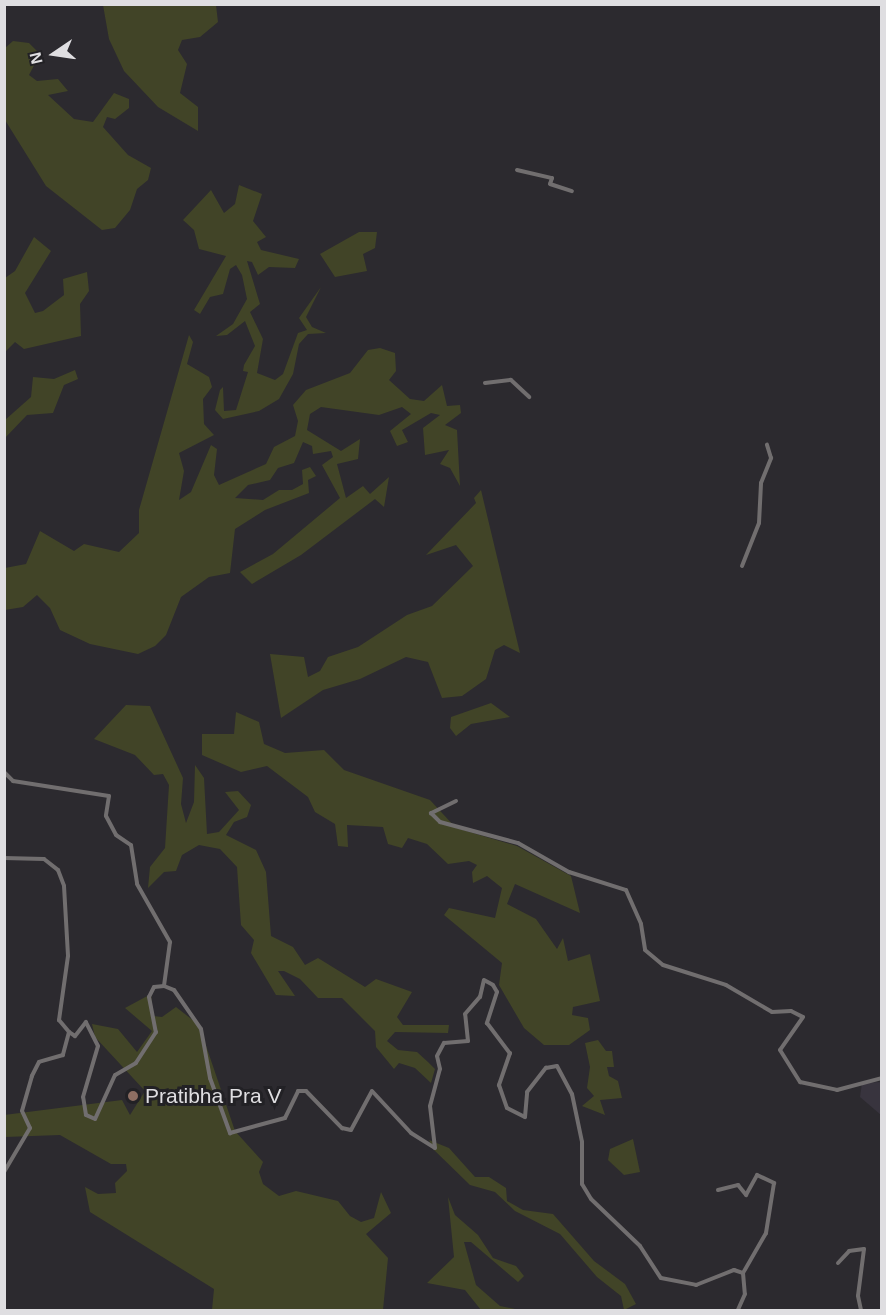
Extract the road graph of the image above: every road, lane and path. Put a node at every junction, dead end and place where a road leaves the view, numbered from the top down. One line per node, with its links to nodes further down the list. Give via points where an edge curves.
1 (517, 170): 2 (street, via 552,178 550,184)
2 (572, 191)
3 (485, 382): 4 (street, via 511,380)
4 (529, 397)
5 (767, 445): 6 (street, via 771,458 761,483 759,523)
6 (742, 566)
7 (4, 772): 10 (street, via 13,780 109,796 106,816 116,835 131,845 132,867 144,903 170,942)
8 (456, 801): 12 (street, via 431,813 440,822 518,843 569,872 626,890 641,924 645,950 663,965 726,985 772,1012 791,1011 803,1017 780,1050 801,1082 837,1090)
9 (4, 858): 11 (street, via 44,859 58,870 64,886 68,956 59,1020)
10 (164, 986): 11 (street, via 154,987 149,997 156,1032 136,1063 116,1075 95,1119 86,1115 83,1097 98,1046 86,1022 75,1036); 16 (street, via 174,990 201,1029 210,1078 230,1133 285,1118 298,1091 306,1091 342,1128 351,1130 372,1091 404,1127 435,1148 430,1106 440,1069 436,1056 444,1043 468,1041 465,1014 480,998 484,980 497,992 487,1023 510,1053 499,1085 507,1108 525,1117 527,1092 546,1068 557,1066 572,1094 582,1142 582,1184 604,1215 640,1246 654,1272 671,1282 696,1285 734,1270)
11 (69, 1032): 13 (street, via 63,1055 39,1062 28,1085 22,1111 30,1128)
12 (882, 1078)
13 (4, 1172)
14 (718, 1190): 16 (street, via 738,1185 746,1195 757,1175 774,1183 766,1233)
15 (838, 1263): 18 (street, via 849,1251 864,1249 858,1296)
16 (743, 1273): 17 (street, via 745,1294)
17 (738, 1311)
18 (861, 1311)

